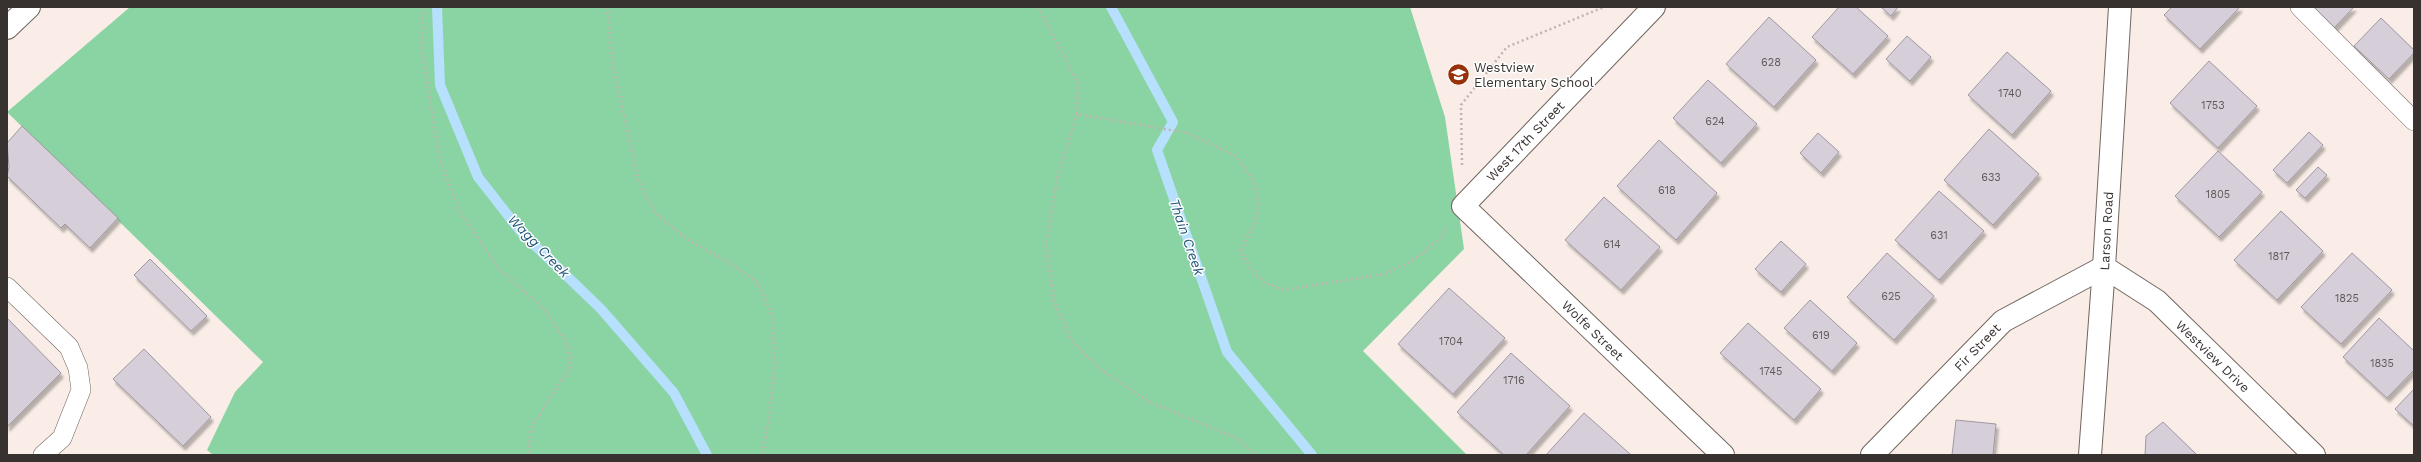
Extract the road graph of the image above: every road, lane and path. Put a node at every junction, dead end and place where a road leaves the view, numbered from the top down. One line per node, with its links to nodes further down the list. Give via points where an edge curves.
1 (29, 7): 9 (street)
2 (423, 7): 16 (path, via 422,48 439,158 459,210 499,269 545,310 569,347 570,367 532,427)
3 (607, 7): 17 (path, via 613,67 639,183 657,215 691,242 725,260 758,283 772,315 775,364)
4 (1038, 7): 10 (path, via 1078,82)
5 (1604, 7): 12 (path, via 1507,47 1461,105)
6 (1654, 7): 12 (street, West 17th Street)
7 (2120, 7): 13 (street, Larson Road)
8 (2300, 7): 11 (lane)
9 (7, 28)
10 (1077, 114): 12 (path, via 1187,133 1234,155 1255,185 1258,202 1255,221 1241,250 1249,267 1263,282 1283,290 1385,274 1414,260 1440,238); 18 (path, via 1057,179 1046,245 1054,302 1072,341 1100,369 1148,401 1236,438)
11 (2414, 121)
12 (1463, 206): 19 (street, Wolfe Street)
13 (2104, 267): 20 (street, Fir Street, via 2003,321); 21 (street, Larson Road); 22 (street, Westview Drive, via 2157,301)
14 (7, 287): 15 (lane, via 69,347 78,368 81,390 62,438)
15 (43, 455)
16 (528, 455)
17 (762, 455)
18 (1256, 455)
19 (1724, 455)
20 (1872, 455)
21 (2090, 455)
22 (2314, 455)

